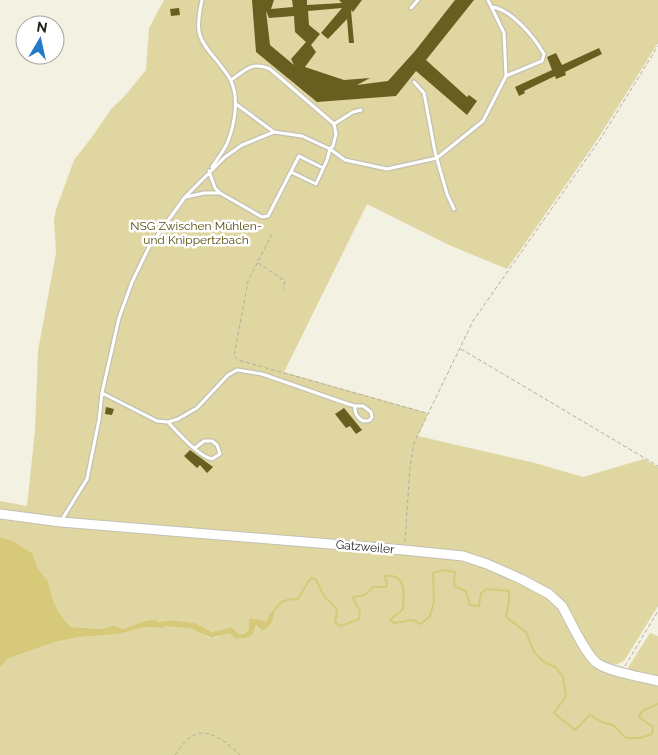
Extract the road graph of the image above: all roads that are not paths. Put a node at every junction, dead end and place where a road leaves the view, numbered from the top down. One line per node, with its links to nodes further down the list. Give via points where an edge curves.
1 (202, 0): 7 (lane, via 198,24 202,44)
2 (418, 0): 5 (lane)
3 (488, 0): 4 (lane)
4 (493, 7): 6 (lane, via 504,33); 6 (lane, via 525,28 544,54 542,61)
5 (411, 8)
6 (506, 76): 14 (lane, via 483,121)
7 (231, 80): 9 (lane); 11 (lane, via 252,66 260,64 270,68)
8 (414, 82): 14 (lane, via 424,93)
9 (236, 104): 12 (lane); 16 (lane, via 228,141)
10 (361, 110): 11 (lane)
11 (334, 124): 13 (lane, via 336,134)
12 (274, 132): 13 (lane, via 302,136); 16 (lane, via 242,145)
13 (330, 149): 14 (lane, via 345,160 387,169); 15 (lane)
14 (437, 158): 20 (lane)
15 (323, 168): 17 (lane, via 299,156); 17 (lane, via 316,184)
16 (209, 172): 18 (lane); 19 (lane)
17 (291, 172): 18 (lane, via 268,216 262,217)
18 (220, 193): 19 (lane)
19 (185, 198): 21 (lane, via 150,247 132,282 119,318)
20 (454, 209)
21 (102, 393): 23 (lane, via 157,421); 26 (lane, via 87,479)
22 (354, 406): 22 (lane, via 354,411 364,422 370,420 371,412 363,406); 23 (lane, via 262,374 237,370 228,375 197,408)
23 (168, 422): 24 (lane)
24 (195, 448): 24 (lane, via 209,459 220,454 212,441)
25 (0, 514): 26 (street, Gatzweiler)
26 (61, 522): 27 (street, Gatzweiler, via 463,556 549,594 562,606 590,656 603,666)
27 (658, 681)

